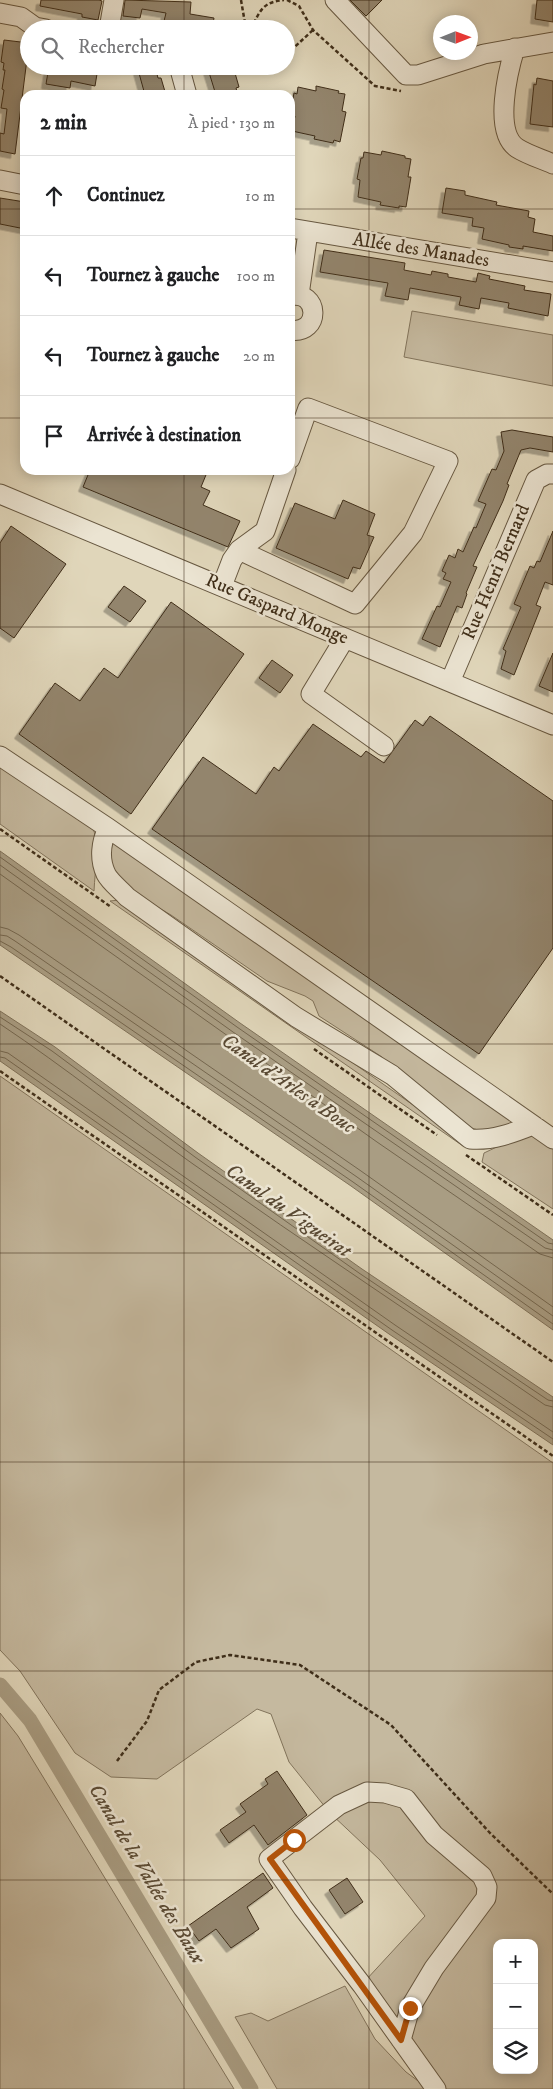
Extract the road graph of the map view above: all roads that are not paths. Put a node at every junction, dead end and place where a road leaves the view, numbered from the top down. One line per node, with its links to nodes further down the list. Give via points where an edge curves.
1 (114, 0): 5 (street)
2 (335, 0): 7 (street, via 406,74 418,75)
3 (0, 13): 4 (street)
4 (25, 20)
5 (111, 20)
6 (553, 42): 7 (street)
7 (514, 48): 10 (street, via 504,115 505,132 516,147)
8 (181, 75): 9 (street)
9 (186, 90)
10 (553, 164)
11 (0, 180): 12 (street)
12 (20, 184)
13 (295, 229): 14 (street, Allée des Manades)
14 (308, 232): 15 (street, Allée des Manades); 16 (street)
15 (553, 272)
16 (295, 291)
17 (295, 296): 18 (street, via 304,297 312,306 313,317 307,327)
18 (295, 330)
19 (295, 445): 23 (street, via 308,408 448,461 413,533 355,604)
20 (553, 474): 26 (street, Rue Henri Bernard, via 536,480)
21 (284, 475): 23 (street, via 265,531)
22 (0, 494): 24 (street, Rue Gaspard Monge)
23 (239, 550): 24 (street)
24 (222, 586): 25 (street, Rue Gaspard Monge)
25 (345, 638): 26 (street, Rue Gaspard Monge); 28 (street, via 311,694)
26 (450, 682): 27 (street, Rue Gaspard Monge)
27 (553, 725)
28 (384, 746)
29 (0, 756): 30 (street)
30 (108, 828): 31 (street); 31 (street, via 101,852 106,874 127,897 296,1017 392,1075 470,1140 500,1136)
31 (533, 1124): 32 (street)
32 (553, 1139)
33 (401, 2040): 33 (street, via 410,2008 434,1968 486,1898 487,1887 482,1876 434,1836 406,1799 367,1792 339,1805 270,1859); 34 (street)
34 (436, 2089)

